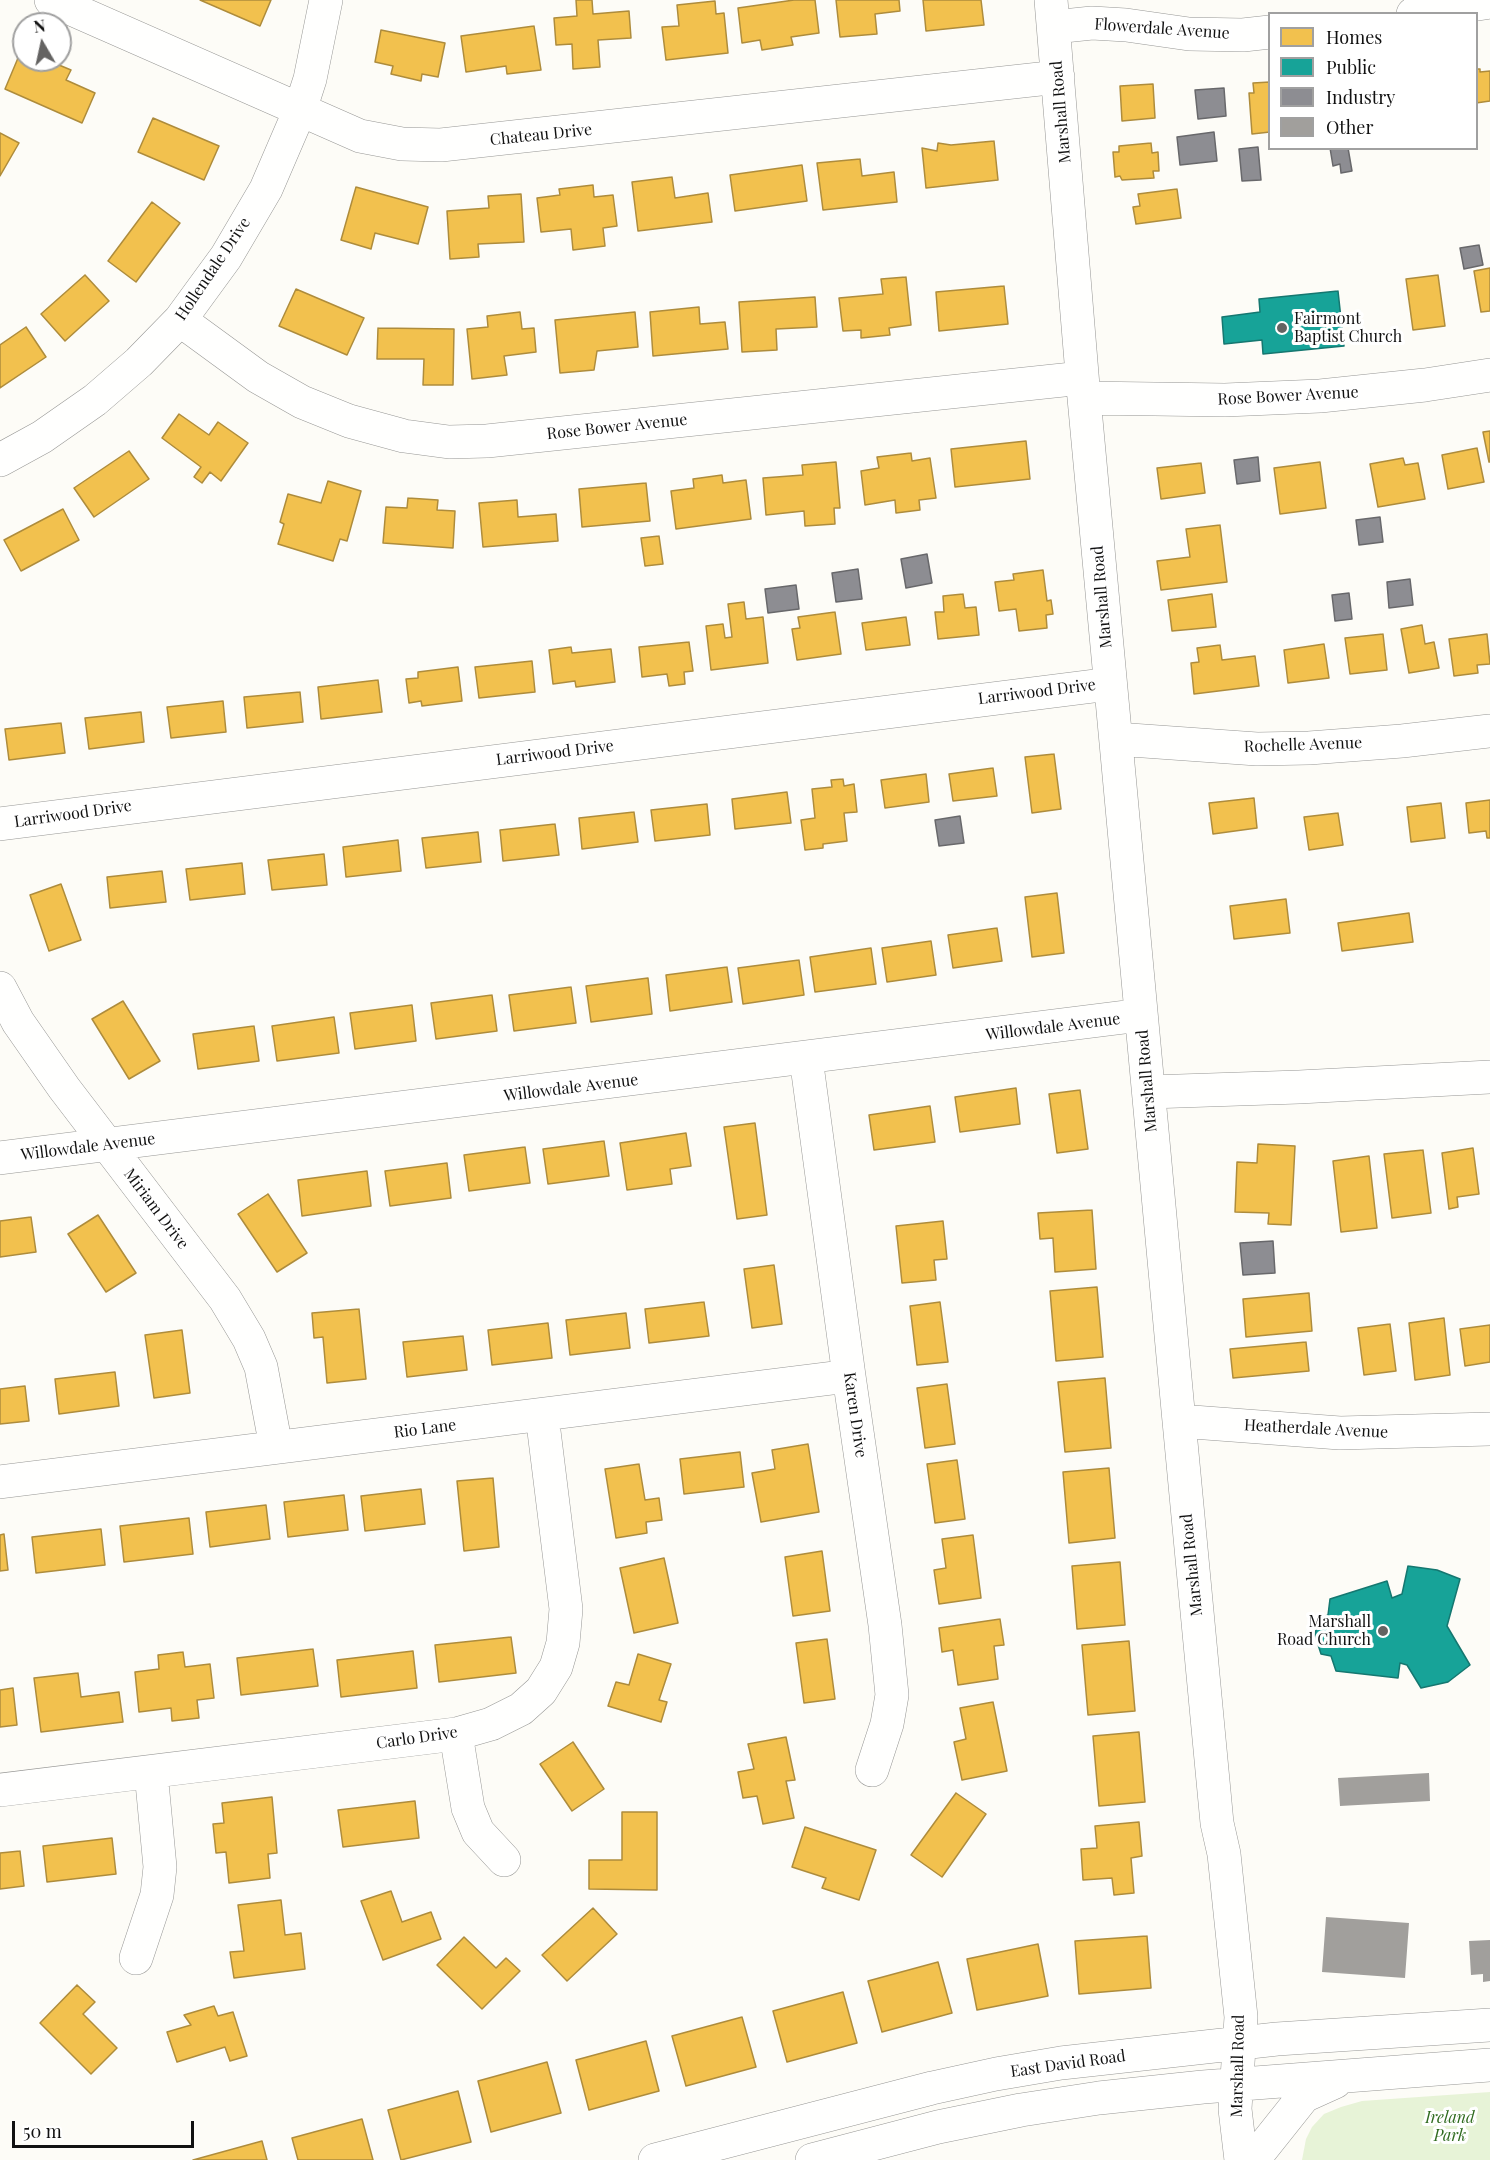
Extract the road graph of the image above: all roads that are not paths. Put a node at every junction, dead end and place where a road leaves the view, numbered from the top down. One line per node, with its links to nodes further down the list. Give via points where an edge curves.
1 (51, 0): 8 (street, Chateau Drive)
2 (326, 0): 8 (street, Hollendale Drive)
3 (1490, 2): 4 (street)
4 (1426, 12)
5 (1053, 13): 6 (street, Flowerdale Avenue, via 1092,23 1189,34); 7 (street, Marshall Road)
6 (1268, 32)
7 (1058, 77): 8 (street, Chateau Drive, via 441,145 402,144 360,136); 11 (street, Marshall Road)
8 (300, 110): 9 (street, Hollendale Drive, via 266,189 226,258)
9 (180, 320): 11 (street, Rose Bower Avenue, via 258,377 302,402 349,421 404,436 449,442); 12 (street, Hollendale Drive, via 94,400)
10 (1490, 375): 11 (street, Rose Bower Avenue, via 1320,396 1225,400)
11 (1083, 388): 13 (street, Marshall Road)
12 (0, 460)
13 (1110, 684): 15 (street, Marshall Road); 16 (street, Larriwood Drive)
14 (1490, 731): 15 (street, Rochelle Avenue, via 1402,741 1257,749)
15 (1116, 739): 18 (street, Marshall Road)
16 (0, 824)
17 (0, 988): 22 (street, Miriam Drive, via 18,1022)
18 (1141, 1015): 19 (street, Willowdale Avenue); 21 (street, Marshall Road)
19 (806, 1058): 22 (street, Willowdale Avenue); 24 (street, Karen Drive)
20 (1490, 1077): 21 (street)
21 (1149, 1092): 26 (street, Marshall Road)
22 (107, 1144): 23 (street, Willowdale Avenue); 28 (street, Miriam Drive, via 225,1299 249,1339 261,1367)
23 (0, 1158)
24 (849, 1376): 25 (street, Rio Lane); 31 (street, Karen Drive, via 892,1695 888,1724)
25 (542, 1415): 28 (street, Rio Lane); 30 (street, Carlo Drive, via 566,1609 563,1643 556,1667 541,1691 521,1709 491,1724)
26 (1179, 1421): 27 (street, Heatherdale Avenue, via 1340,1433); 37 (street, Marshall Road, via 1217,1822 1240,2006)
27 (1490, 1429)
28 (276, 1448): 29 (street, Rio Lane)
29 (0, 1482)
30 (456, 1734): 32 (street, Carlo Drive); 34 (street, via 468,1808 477,1832)
31 (872, 1770)
32 (151, 1772): 33 (street, Carlo Drive); 35 (street, via 160,1867 157,1895)
33 (0, 1790)
34 (504, 1860)
35 (136, 1958)
36 (1490, 2025): 37 (street, East David Road)
37 (1239, 2044): 40 (street, Marshall Road); 41 (street, East David Road, via 996,2074)
38 (1490, 2065): 39 (street)
39 (1346, 2077): 40 (street); 44 (street, via 1304,2096)
40 (1236, 2085): 42 (street, via 1021,2110); 43 (street, Marshall Road)
41 (656, 2160)
42 (812, 2160)
43 (1241, 2160)
44 (1253, 2160)

